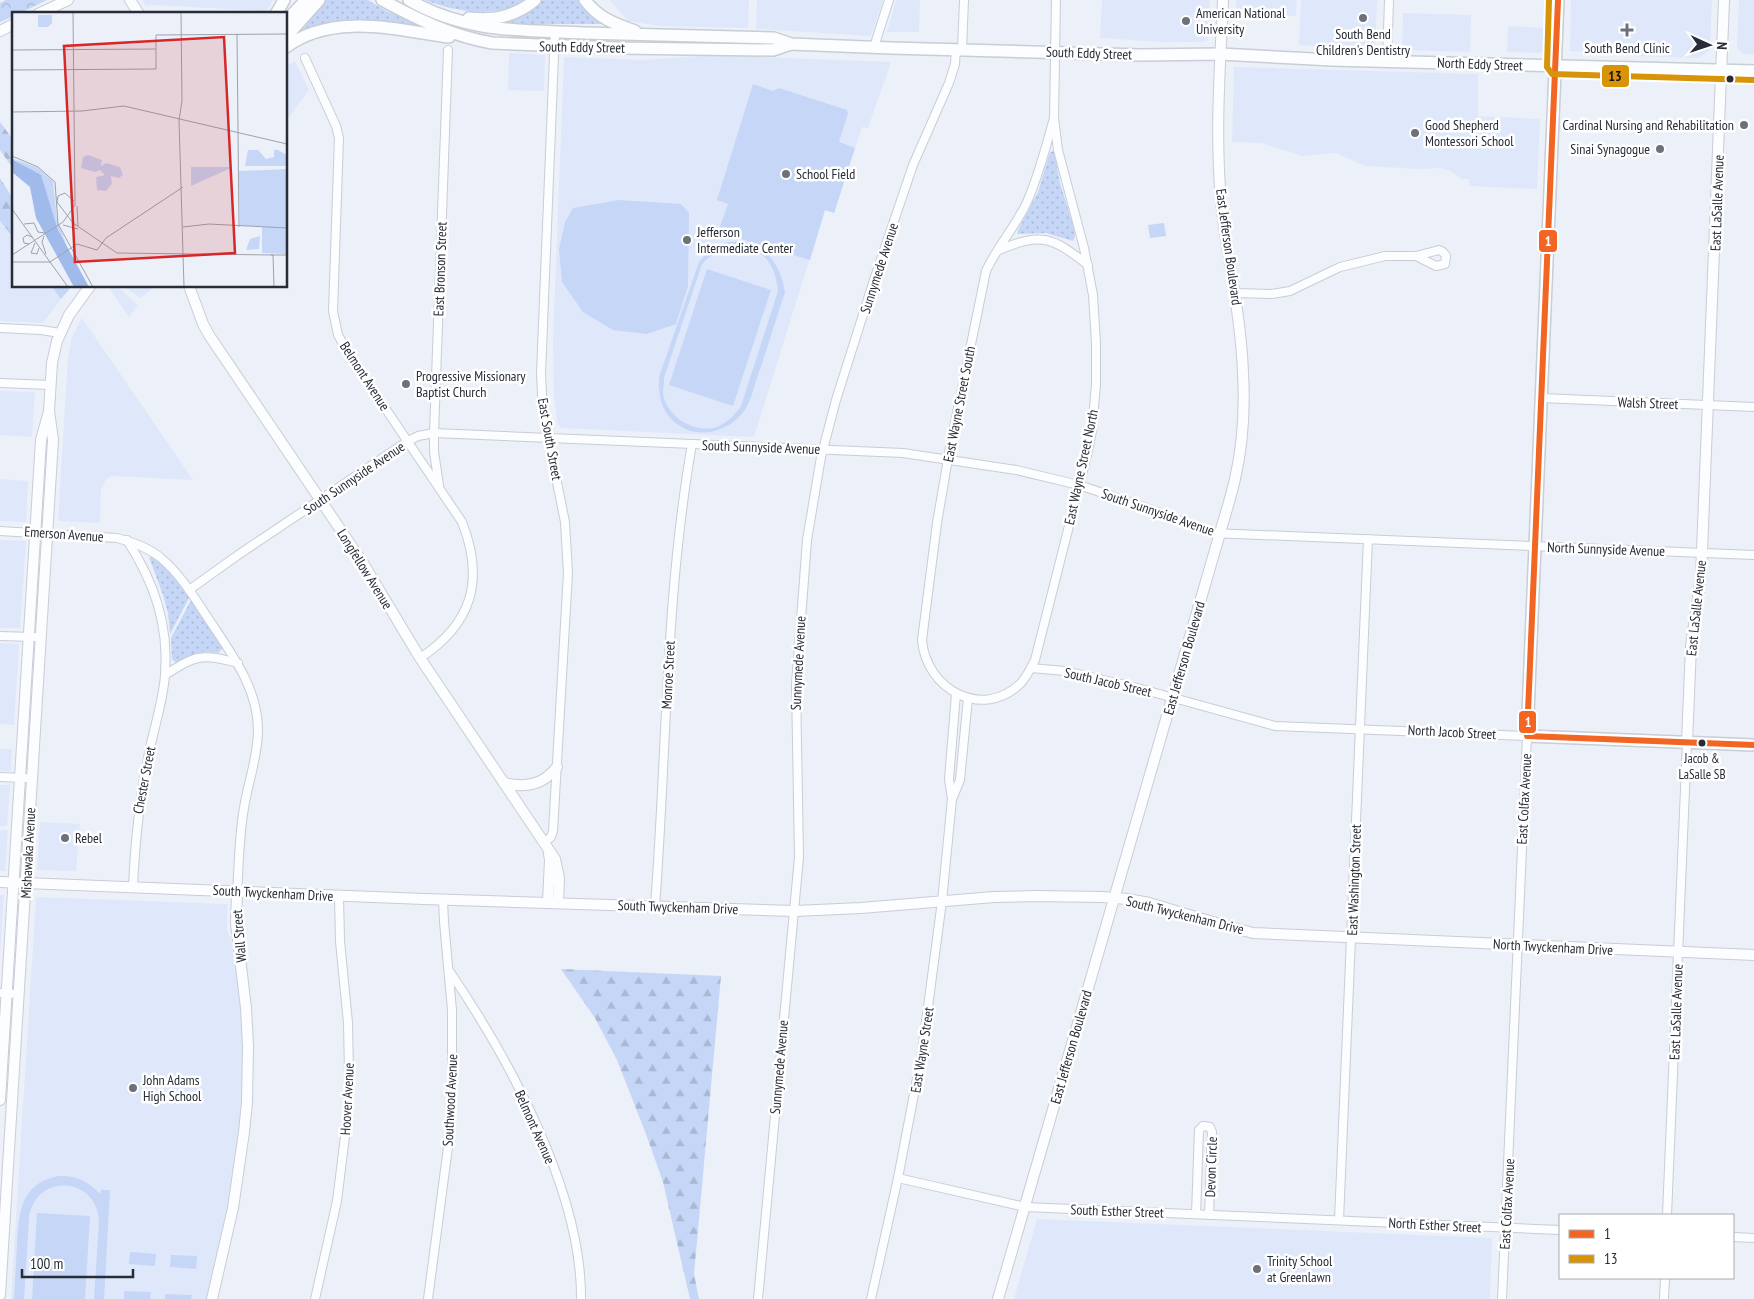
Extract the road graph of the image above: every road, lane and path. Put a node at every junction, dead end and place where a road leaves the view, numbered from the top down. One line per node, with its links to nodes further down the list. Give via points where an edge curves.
1 (68, 0): 17 (street)
2 (130, 0): 18 (street)
3 (284, 0): 19 (main road)
4 (306, 0): 21 (main road)
5 (319, 0): 25 (main road)
6 (382, 0): 27 (main road, South Eddy Street, via 415,18)
7 (410, 0): 20 (main road, South Eddy Street)
8 (535, 0): 20 (main road, via 521,10 495,18 482,20)
9 (585, 0): 26 (main road, via 606,20)
10 (889, 0): 31 (street)
11 (964, 0): 32 (street, Sunnymede Avenue)
12 (1056, 0): 34 (street)
13 (1223, 0): 35 (street, East Jefferson Boulevard)
14 (1389, 0): 37 (street)
15 (1558, 0): 38 (main road, East Colfax Avenue)
16 (1724, 0): 39 (street, East LaSalle Avenue)
17 (42, 12)
18 (138, 12)
19 (277, 12)
20 (440, 15): 24 (main road, South Eddy Street, via 483,27)
21 (288, 19)
22 (12, 25): 23 (street)
23 (0, 30)
24 (555, 32): 26 (main road, South Eddy Street); 30 (street, East South Street)
25 (288, 34)
26 (646, 35): 28 (main road, South Eddy Street, via 774,38)
27 (473, 40): 29 (main road, via 406,30 341,27 321,30); 30 (main road, South Eddy Street)
28 (791, 44): 30 (main road, South Eddy Street, via 773,50); 31 (main road, South Eddy Street)
29 (288, 46)
30 (554, 47): 57 (street, East South Street, via 541,373)
31 (874, 47): 32 (main road, South Eddy Street)
32 (959, 49): 34 (main road, South Eddy Street); 60 (street, Sunnymede Avenue, via 949,83 913,166)
33 (448, 50): 56 (street, East Bronson Street)
34 (1054, 52): 35 (main road, South Eddy Street); 41 (street)
35 (1220, 54): 37 (main road, South Eddy Street); 47 (street, East Jefferson Boulevard, via 1218,155)
36 (305, 58): 58 (street, Belmont Avenue, via 339,138 335,326 350,356)
37 (1387, 61): 38 (main road, North Eddy Street)
38 (1556, 66): 39 (main road, North Eddy Street); 52 (main road, East Colfax Avenue)
39 (1722, 70): 40 (main road, North Eddy Street); 53 (street, East LaSalle Avenue)
40 (1754, 71)
41 (1054, 118): 42 (street, East Wayne Street South, via 1027,203); 44 (street, East Wayne Street North, via 1060,159)
42 (998, 250): 44 (street, via 1040,239 1057,243); 61 (street, East Wayne Street South, via 983,283)
43 (1416, 256): 47 (street, via 1385,256 1353,262 1290,291)
44 (1088, 265): 62 (street, East Wayne Street North, via 1096,323 1096,384 1092,431)
45 (88, 288): 49 (street, Mishawaka Avenue, via 68,315)
46 (190, 288): 64 (street, Longfellow Avenue, via 209,335)
47 (1234, 293): 68 (street, East Jefferson Boulevard, via 1243,363 1243,418 1235,479)
48 (0, 328): 49 (street)
49 (60, 333): 51 (street, Mishawaka Avenue, via 54,350)
50 (0, 383): 51 (street)
51 (51, 385): 55 (street, Mishawaka Avenue)
52 (1542, 398): 53 (street, Walsh Street); 71 (main road, East Colfax Avenue)
53 (1708, 405): 54 (street, Walsh Street); 72 (street, East LaSalle Avenue)
54 (1754, 407)
55 (49, 411): 66 (street, Mishawaka Avenue, via 41,440); 67 (street, Mishawaka Avenue, via 53,440)
56 (434, 433): 57 (street, South Sunnyside Avenue); 58 (street, South Sunnyside Avenue); 63 (street, East Bronson Street)
57 (548, 438): 59 (street, South Sunnyside Avenue); 89 (street, East South Street, via 565,522 568,573)
58 (408, 441): 63 (street, Belmont Avenue); 64 (street, South Sunnyside Avenue)
59 (692, 444): 60 (street, South Sunnyside Avenue); 106 (street, Monroe Street, via 672,596)
60 (822, 449): 61 (street, South Sunnyside Avenue, via 895,452); 107 (street, Sunnymede Avenue, via 806,540 802,586 796,712 800,825)
61 (948, 459): 62 (street, South Sunnyside Avenue); 82 (street, East Wayne Street South, via 922,640 930,668)
62 (1079, 485): 68 (street, South Sunnyside Avenue); 80 (street, East Wayne Street North)
63 (440, 488): 78 (street, Belmont Avenue, via 462,522 469,540 473,576 467,604 458,622 444,640)
64 (320, 500): 74 (street, South Sunnyside Avenue); 78 (street, Longfellow Avenue)
65 (0, 531): 66 (street, Emerson Avenue)
66 (36, 532): 67 (street, Emerson Avenue); 76 (street, Mishawaka Avenue)
67 (47, 533): 70 (street, Emerson Avenue); 77 (street, Mishawaka Avenue)
68 (1220, 534): 69 (street, South Sunnyside Avenue); 83 (street, East Jefferson Boulevard)
69 (1368, 539): 71 (street, North Sunnyside Avenue); 85 (street, East Washington Street)
70 (127, 540): 74 (street, Emerson Avenue, via 160,557); 81 (street, Chester Street, via 154,590 164,638)
71 (1535, 546): 72 (street, North Sunnyside Avenue); 86 (main road, East Colfax Avenue)
72 (1702, 553): 73 (street, North Sunnyside Avenue); 87 (street, East LaSalle Avenue, via 1691,646)
73 (1754, 555)
74 (189, 590): 79 (street, Wall Street)
75 (0, 636): 76 (street)
76 (29, 637): 77 (street); 91 (street, Mishawaka Avenue)
77 (41, 637): 92 (street, Mishawaka Avenue)
78 (420, 658): 93 (street, Longfellow Avenue)
79 (238, 663): 81 (street, via 203,656); 100 (street, Wall Street, via 254,700 258,729 241,825)
80 (1031, 668): 83 (street, South Jacob Street, via 1065,671); 84 (street, East Wayne Street North, via 1020,683 1004,695 983,700)
81 (165, 675): 99 (street, Chester Street, via 139,803)
82 (956, 694): 84 (street, East Wayne Street North); 94 (street, East Wayne Street, via 949,778)
83 (1173, 697): 85 (street, South Jacob Street, via 1268,725); 102 (street, East Jefferson Boulevard)
84 (968, 698): 94 (street, East Wayne Street, via 960,780)
85 (1360, 728): 86 (street, North Jacob Street); 108 (street, East Washington Street)
86 (1527, 736): 87 (main road, North Jacob Street); 109 (street, East Colfax Avenue)
87 (1687, 742): 88 (main road, North Jacob Street); 110 (street, East LaSalle Avenue)
88 (1754, 745)
89 (558, 767): 93 (street, via 539,783); 95 (street, East South Street, via 554,831)
90 (0, 777): 91 (street)
91 (20, 778): 92 (street); 97 (street, Mishawaka Avenue)
92 (32, 778): 98 (street, Mishawaka Avenue)
93 (504, 783): 95 (street, Longfellow Avenue)
94 (952, 799): 105 (street, East Wayne Street)
95 (546, 846): 104 (street, Longfellow Avenue, via 558,868)
96 (0, 882): 97 (street, South Twyckenham Drive)
97 (14, 882): 98 (street, South Twyckenham Drive); 113 (street, Mishawaka Avenue)
98 (26, 883): 99 (street, South Twyckenham Drive); 114 (street, Mishawaka Avenue)
99 (132, 887): 100 (street, South Twyckenham Drive)
100 (237, 892): 101 (street, South Twyckenham Drive); 129 (street, Wall Street, via 236,924 248,1046 246,1110 233,1208)
101 (338, 896): 103 (street, South Twyckenham Drive); 130 (street, Hoover Avenue, via 348,1023 347,1120 337,1200)
102 (1113, 898): 105 (street, South Twyckenham Drive, via 1036,896); 108 (street, South Twyckenham Drive, via 1149,903 1253,932); 118 (street, East Jefferson Boulevard)
103 (443, 900): 104 (street, South Twyckenham Drive); 112 (street, Southwood Avenue)
104 (553, 902): 106 (street, South Twyckenham Drive)
105 (942, 902): 107 (street, South Twyckenham Drive); 117 (street, East Wayne Street, via 922,1052)
106 (655, 906): 107 (street, South Twyckenham Drive)
107 (795, 911): 133 (street, Sunnymede Avenue)
108 (1351, 938): 109 (street, North Twyckenham Drive); 122 (street, East Washington Street)
109 (1518, 945): 110 (street, North Twyckenham Drive); 123 (street, East Colfax Avenue)
110 (1678, 952): 111 (street, North Twyckenham Drive); 120 (street, East LaSalle Avenue)
111 (1754, 956)
112 (449, 971): 131 (street, Southwood Avenue, via 453,1031 451,1104); 132 (street, Belmont Avenue, via 498,1050 549,1157 576,1240)
113 (3, 993): 114 (street); 115 (street, Mishawaka Avenue)
114 (19, 994): 116 (street, Mishawaka Avenue)
115 (0, 1100): 116 (street)
116 (12, 1100): 128 (street, Mishawaka Avenue)
117 (898, 1178): 118 (street, South Esther Street); 134 (street, East Wayne Street)
118 (1025, 1207): 119 (street, South Esther Street); 135 (street, East Jefferson Boulevard)
119 (1196, 1214): 121 (street, South Esther Street); 121 (street, Devon Circle, via 1199,1130 1207,1126 1212,1132)
120 (1668, 1214)
121 (1209, 1215): 122 (street, South Esther Street)
122 (1339, 1220): 123 (street, North Esther Street)
123 (1506, 1228): 124 (street, North Esther Street); 136 (street, East Colfax Avenue)
124 (1559, 1230)
125 (1734, 1237): 126 (street)
126 (1754, 1238)
127 (1665, 1279): 137 (street)
128 (0, 1295)
129 (212, 1299)
130 (315, 1299)
131 (428, 1299)
132 (581, 1299)
133 (758, 1299)
134 (871, 1299)
135 (998, 1299)
136 (1502, 1299)
137 (1664, 1299)

